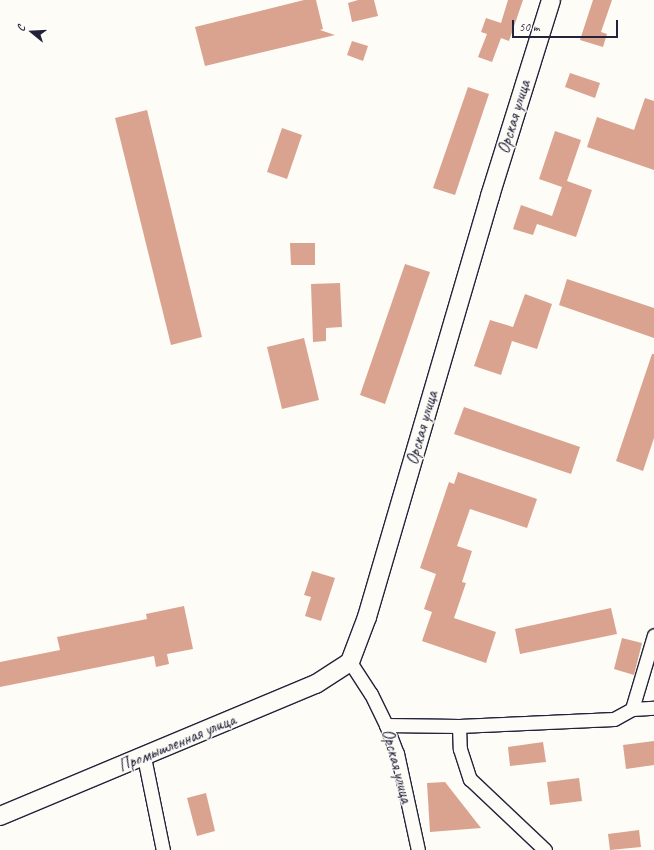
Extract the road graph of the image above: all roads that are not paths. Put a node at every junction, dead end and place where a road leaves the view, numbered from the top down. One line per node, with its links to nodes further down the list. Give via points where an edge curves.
1 (551, 0): 3 (street, Орская улица, via 367,617)
2 (654, 635): 5 (street)
3 (350, 662): 6 (street, Орская улица, via 371,694); 8 (street, Промышленная улица, via 316,684)
4 (654, 708): 5 (street)
5 (628, 712): 7 (street, via 614,719)
6 (386, 725): 7 (street); 11 (street, Орская улица, via 397,752)
7 (459, 726): 12 (street, via 460,749 470,779)
8 (144, 757): 9 (street, Промышленная улица); 10 (street)
9 (0, 816)
10 (164, 850)
11 (418, 850)
12 (545, 850)

